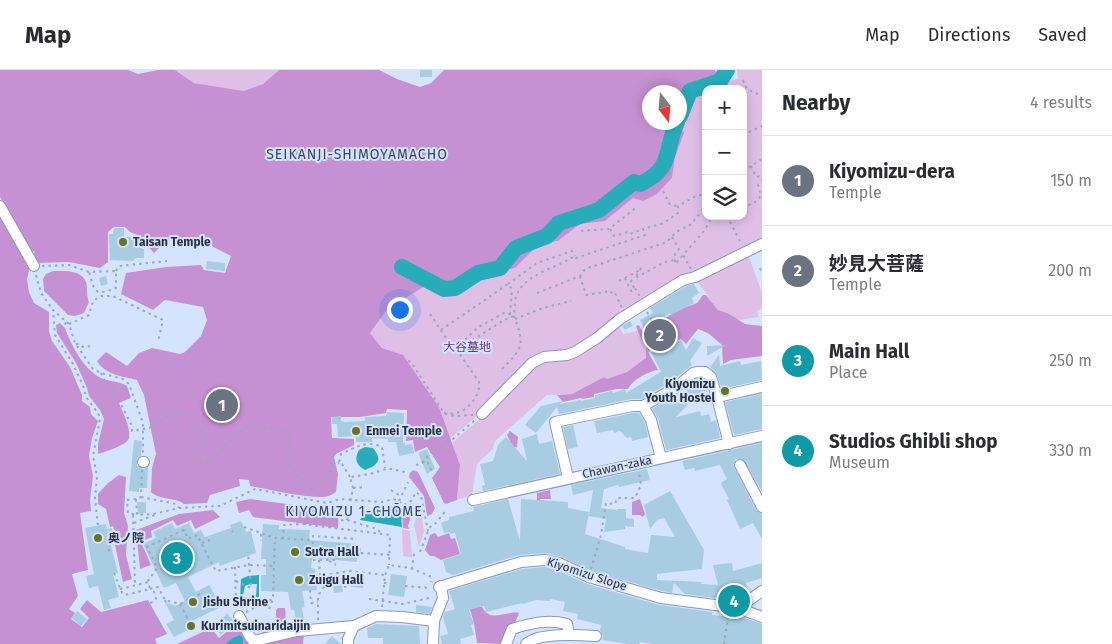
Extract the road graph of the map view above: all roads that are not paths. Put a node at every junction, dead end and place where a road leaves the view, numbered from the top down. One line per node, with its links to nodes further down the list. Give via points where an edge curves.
1 (0, 206): 3 (street)
2 (762, 244): 7 (street, via 683,280 625,315 575,352 567,356 549,356 532,363)
3 (34, 266)
4 (762, 387): 5 (street)
5 (717, 397): 6 (street, via 711,377 705,372 698,372); 9 (street)
6 (643, 406): 10 (street, via 651,420); 12 (street, via 555,422)
7 (482, 414)
8 (762, 436): 9 (street, Chawan-zaka)
9 (729, 444): 10 (street, Chawan-zaka)
10 (660, 458): 12 (street, Chawan-zaka)
11 (740, 465): 14 (street)
12 (568, 478): 13 (street, Chawan-zaka)
13 (473, 500)
14 (761, 504)
15 (762, 590): 16 (street)
16 (732, 609): 18 (street, Kiyomizu Slope); 19 (street, Kiyomizu Slope, via 661,598 589,577 550,560 535,559 441,586 443,598)
17 (238, 616): 23 (street)
18 (762, 617)
19 (434, 621): 20 (street, via 380,616); 25 (street)
20 (354, 626): 23 (street, via 286,633); 24 (street)
21 (569, 634): 22 (street); 26 (street, via 567,624 539,622 512,629); 27 (street)
22 (596, 636)
23 (254, 642)
24 (348, 644)
25 (433, 644)
26 (506, 644)
27 (526, 644)

